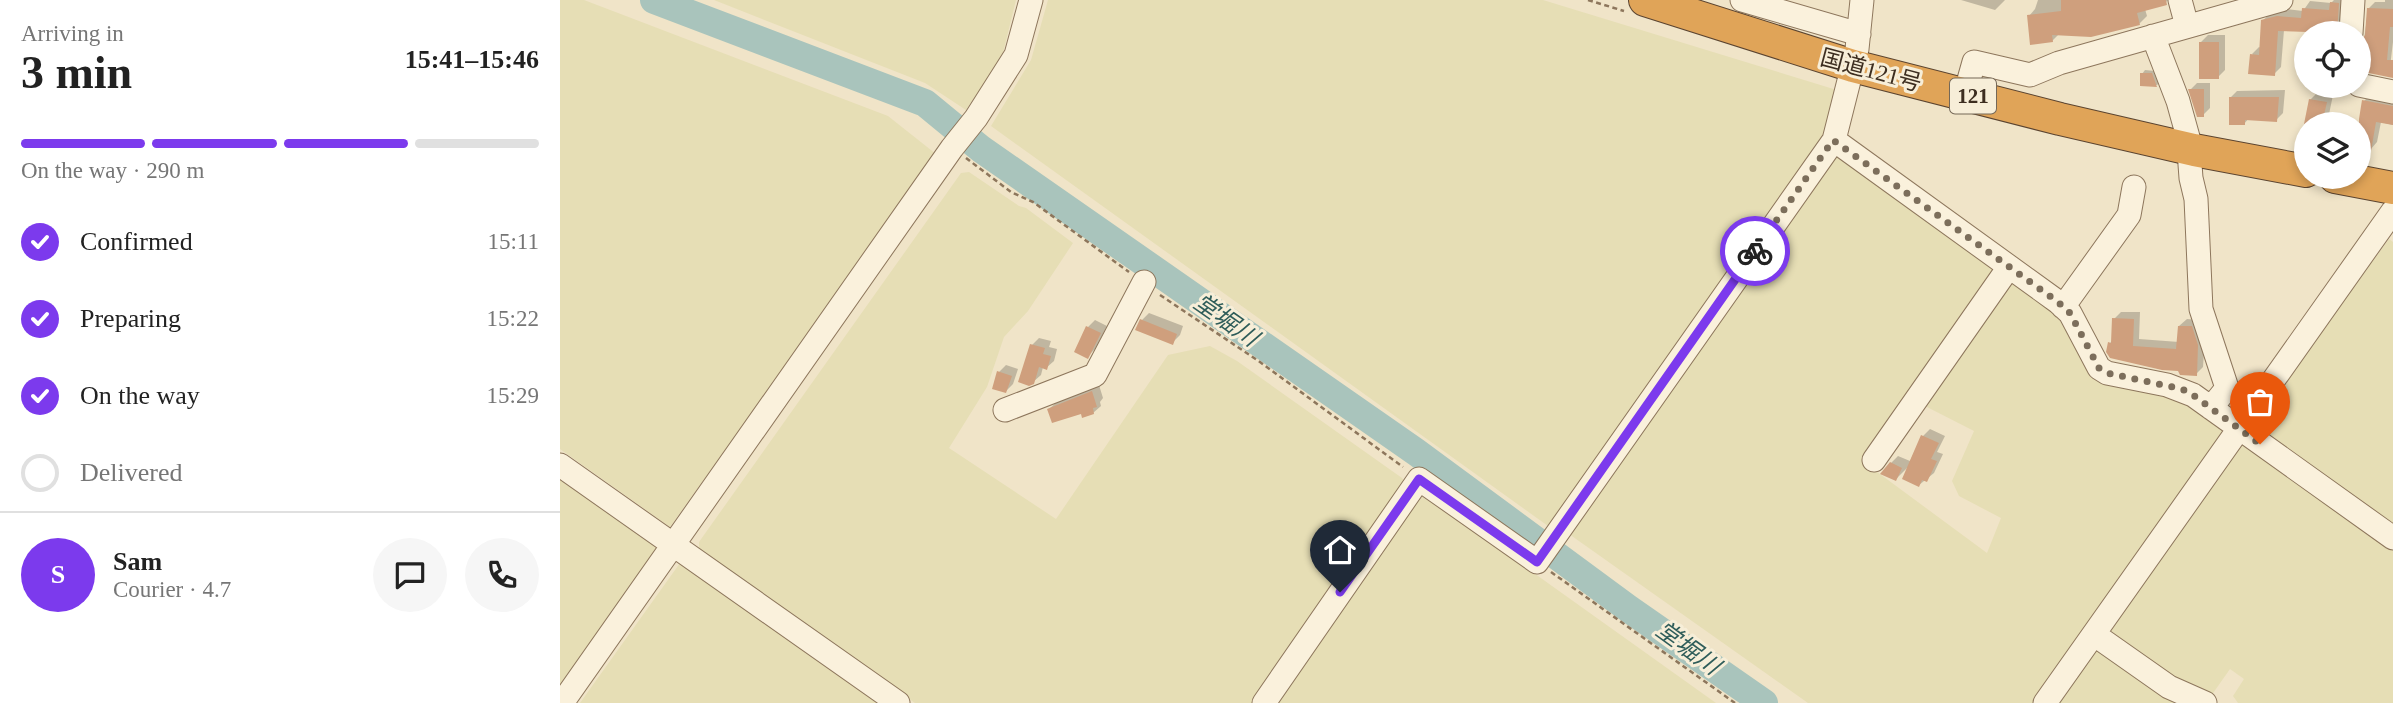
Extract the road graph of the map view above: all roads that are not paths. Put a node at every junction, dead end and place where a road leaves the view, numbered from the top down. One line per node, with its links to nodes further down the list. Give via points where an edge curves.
1 (1031, 0): 32 (street, via 1016,55 976,118)
2 (1645, 0): 12 (highway, 国道121号 / 121)
3 (1742, 0): 10 (street)
4 (1862, 0): 10 (street)
5 (2180, 0): 9 (street)
6 (2281, 0): 9 (street)
7 (2353, 0): 8 (street)
8 (2352, 21)
9 (2187, 26): 11 (street)
10 (1859, 34): 12 (street)
11 (2153, 36): 15 (street, via 2029,75 1974,62); 17 (street, via 2178,101)
12 (1853, 66): 15 (highway, 国道121号 / 121); 16 (street)
13 (2371, 87): 14 (street)
14 (2393, 92)
15 (1965, 94): 17 (highway, 国道121号 / 121)
16 (1833, 140): 23 (street); 36 (street, via 1537,562 1419,479)
17 (2189, 149): 18 (highway, 国道121号 / 121); 26 (street, via 2201,309 2227,388)
18 (2294, 169)
19 (2371, 184): 21 (highway)
20 (2134, 187): 25 (street, via 2129,215)
21 (2393, 188)
22 (2393, 211): 28 (street)
23 (2009, 267): 25 (street); 29 (street)
24 (1144, 282): 27 (street, via 1095,375)
25 (2063, 307): 26 (street, via 2099,368 2182,389)
26 (2211, 408): 28 (street)
27 (1005, 410)
28 (2238, 428): 31 (street); 33 (street)
29 (1874, 460)
30 (560, 465): 32 (street)
31 (2393, 538)
32 (674, 544): 34 (street); 35 (street)
33 (2095, 635): 37 (street); 38 (street, via 2169,687)
34 (562, 703)
35 (898, 703)
36 (1264, 703)
37 (2045, 703)
38 (2205, 703)

